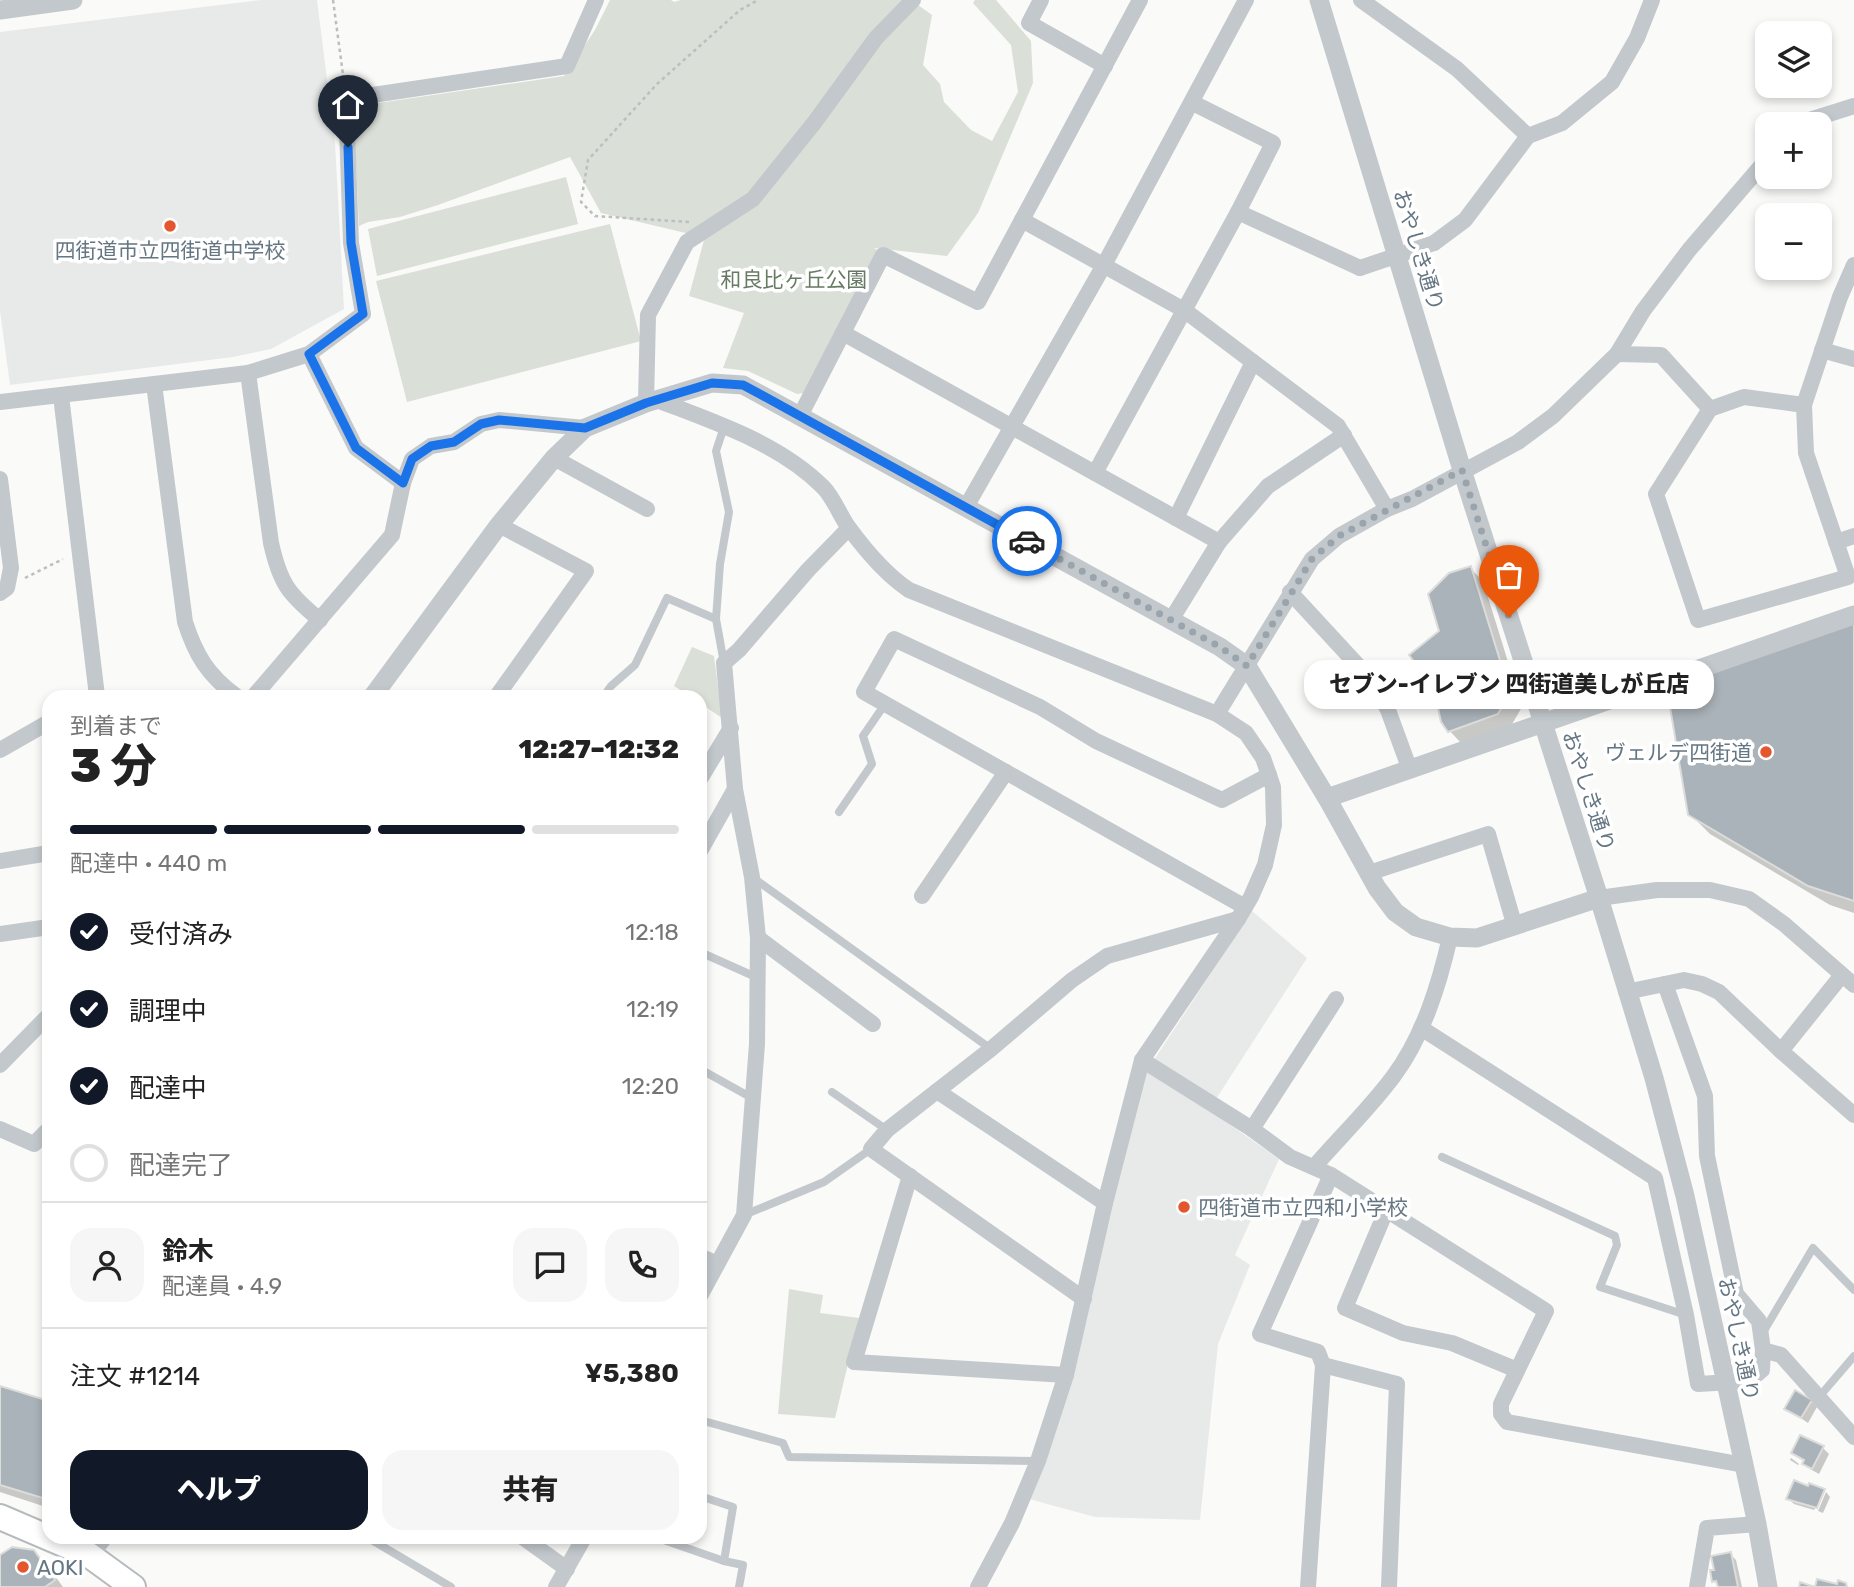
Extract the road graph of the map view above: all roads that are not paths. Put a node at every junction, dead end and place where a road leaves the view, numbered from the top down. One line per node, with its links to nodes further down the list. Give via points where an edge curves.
1 (73, 0): 10 (street)
2 (596, 0): 25 (street, via 567,66 346,99 351,243 363,314)
3 (913, 0): 33 (street, via 876,38 753,199 687,242 648,315)
4 (1041, 0): 11 (street, via 1029,23)
5 (1140, 0): 11 (street)
6 (1246, 0): 12 (street)
7 (1319, 0): 42 (street, おやしき通り)
8 (1361, 0): 15 (street, via 1457,69)
9 (1652, 0): 15 (street, via 1612,82 1562,123)
10 (0, 9)
11 (1105, 66): 18 (street)
12 (1193, 103): 17 (street, via 1273,143); 19 (street)
13 (1854, 106): 14 (street)
14 (1832, 113)
15 (1528, 136): 17 (street, bridge, via 1465,220 1434,243 1360,268)
16 (1755, 173): 26 (street, via 1643,310)
17 (1238, 212): 22 (street)
18 (1022, 220): 19 (street); 23 (street, via 978,302 883,255)
19 (1104, 265): 22 (street); 38 (street)
20 (1854, 265): 21 (street)
21 (1848, 295): 24 (street)
22 (1184, 310): 28 (street); 43 (street)
23 (843, 333): 36 (street); 38 (street)
24 (1822, 350): 27 (street); 34 (street)
25 (309, 354): 29 (street); 45 (street, via 356,448)
26 (1617, 354): 35 (street, via 1661,355); 42 (street, via 1553,416 1518,442)
27 (1854, 359)
28 (1253, 362): 40 (street); 49 (street)
29 (248, 373): 30 (street); 59 (street, via 277,568 298,602)
30 (154, 384): 31 (street); 64 (street, via 185,622 204,666)
31 (61, 396): 32 (street); 63 (street)
32 (0, 402)
33 (651, 402): 36 (street, via 712,383 731,383); 37 (street); 39 (street)
34 (1804, 405): 35 (street, via 1744,397); 54 (street, via 1806,453)
35 (1710, 409): 54 (street, via 1656,494 1698,620 1849,577)
36 (800, 415): 46 (street)
37 (724, 427): 51 (street, via 773,450 802,470 825,489); 58 (lane, via 716,452 729,512)
38 (1012, 427): 43 (street); 46 (street)
39 (585, 428): 41 (street); 45 (street, via 499,420 481,424 454,442 431,446 412,459)
40 (1344, 435): 48 (street); 53 (street, via 1268,486)
41 (554, 458): 47 (street); 50 (street)
42 (1462, 470): 48 (street); 71 (street, おやしき通り)
43 (1095, 473): 49 (street)
44 (0, 479): 55 (street)
45 (403, 483): 59 (street, via 392,535)
46 (966, 507): 60 (street)
47 (647, 509)
48 (1387, 509): 56 (street, via 1339,536 1312,559)
49 (1176, 518): 53 (street)
50 (499, 525): 66 (street); 67 (street, via 586,571)
51 (849, 528): 61 (street); 70 (street, via 891,578 909,590)
52 (1854, 536): 54 (street)
53 (1219, 542): 60 (street)
54 (1836, 542)
55 (5, 581)
56 (1290, 592): 62 (street); 76 (street, via 1374,683)
57 (1854, 615): 71 (street)
58 (716, 619): 61 (lane); 68 (lane, via 667,598 635,665)
59 (320, 620): 65 (street)
60 (1171, 620): 62 (street)
61 (723, 663): 73 (street)
62 (1247, 666): 70 (street); 80 (street)
63 (94, 690)
64 (228, 690)
65 (259, 690)
66 (377, 690)
67 (500, 690)
68 (608, 690)
69 (885, 704): 77 (street); 78 (street, via 864,692 894,639 1222,800); 81 (lane, via 863,736 872,764)
70 (1217, 714): 78 (street, via 1247,733)
71 (1543, 722): 76 (street); 88 (street, おやしき通り)
72 (42, 726): 74 (street)
73 (730, 728): 75 (street); 79 (street)
74 (0, 750)
75 (707, 767)
76 (1410, 770): 80 (street)
77 (1006, 772): 87 (street); 89 (street)
78 (1269, 775): 89 (street, via 1274,825 1265,865)
79 (736, 789): 82 (street); 86 (street)
80 (1327, 798): 85 (street)
81 (839, 812)
82 (707, 838)
83 (42, 854): 84 (street)
84 (0, 861)
85 (1368, 873): 90 (street, via 1488,834); 93 (street, via 1395,912 1416,927)
86 (752, 877): 94 (street); 104 (lane)
87 (922, 895)
88 (1599, 898): 90 (street); 97 (street, via 1657,890 1710,890 1749,899); 99 (street, おやしき通り)
89 (1242, 913): 104 (street, via 1107,956 1072,979); 106 (street)
90 (1516, 927): 93 (street, via 1477,938)
91 (42, 928): 92 (street)
92 (0, 934)
93 (1450, 937): 103 (street)
94 (758, 938): 96 (street); 102 (street)
95 (707, 955): 96 (lane)
96 (758, 978): 111 (street)
97 (1848, 980): 105 (street)
98 (1665, 984): 99 (street); 105 (street, via 1684,980 1719,992); 131 (street, via 1705,1096 1707,1156 1736,1294 1759,1321)
99 (1626, 992): 136 (street, おやしき通り, via 1670,1136)
100 (1336, 999): 114 (street)
101 (42, 1022): 107 (street)
102 (873, 1024)
103 (1421, 1028): 119 (street, via 1393,1076); 130 (street, via 1655,1178)
104 (990, 1049): 109 (street)
105 (1781, 1051): 112 (street)
106 (1142, 1060): 114 (street); 122 (street)
107 (0, 1065)
108 (707, 1073): 111 (lane)
109 (937, 1091): 115 (street); 122 (street)
110 (832, 1092): 115 (lane)
111 (752, 1098): 124 (street)
112 (1854, 1115)
113 (0, 1129): 116 (street, via 34,1144)
114 (1252, 1129): 119 (street, via 1290,1157)
115 (887, 1130): 117 (street)
116 (42, 1136)
117 (871, 1149): 121 (street); 124 (lane, via 824,1181)
118 (1442, 1157): 130 (lane, via 1615,1236 1617,1245 1601,1287)
119 (1314, 1167): 120 (street)
120 (1331, 1175): 123 (street); 133 (street, via 1260,1334 1318,1352)
121 (909, 1176): 129 (street); 135 (street, via 854,1362)
122 (1105, 1203): 129 (street)
123 (1386, 1211): 134 (street, via 1546,1311); 134 (street, via 1345,1308 1403,1333 1452,1343)
124 (744, 1215): 126 (street)
125 (707, 1259): 126 (street)
126 (717, 1264): 127 (street)
127 (707, 1283)
128 (1854, 1290): 131 (lane, via 1813,1248)
129 (1084, 1299): 135 (street)
130 (1686, 1315): 136 (street, via 1698,1384)
131 (1762, 1342): 136 (street, via 1762,1370 1749,1381); 137 (street, via 1781,1355)
132 (1854, 1356): 137 (lane)
133 (1323, 1365): 158 (street); 159 (street, via 1397,1384)
134 (1517, 1370): 141 (street, via 1501,1404 1507,1422)
135 (1066, 1375): 140 (street)
136 (1725, 1384): 141 (street, おやしき通り)
137 (1819, 1398): 139 (street)
138 (707, 1422): 140 (lane, via 783,1443 789,1457)
139 (1854, 1437)
140 (1038, 1461): 157 (street)
141 (1744, 1465): 144 (street, おやしき通り)
142 (707, 1498): 151 (lane, via 733,1507)
143 (0, 1517): 145 (main road)
144 (1757, 1524): 160 (street, via 1707,1528); 161 (street, おやしき通り)
145 (42, 1530)
146 (378, 1544): 154 (lane)
147 (532, 1544): 152 (street)
148 (581, 1544): 152 (street)
149 (675, 1544): 151 (lane)
150 (96, 1546): 153 (main road)
151 (724, 1561): 156 (lane, via 743,1565)
152 (567, 1569): 155 (street)
153 (133, 1587)
154 (451, 1587)
155 (556, 1587)
156 (739, 1587)
157 (978, 1587)
158 (1308, 1587)
159 (1389, 1587)
160 (1697, 1587)
161 (1768, 1587)

